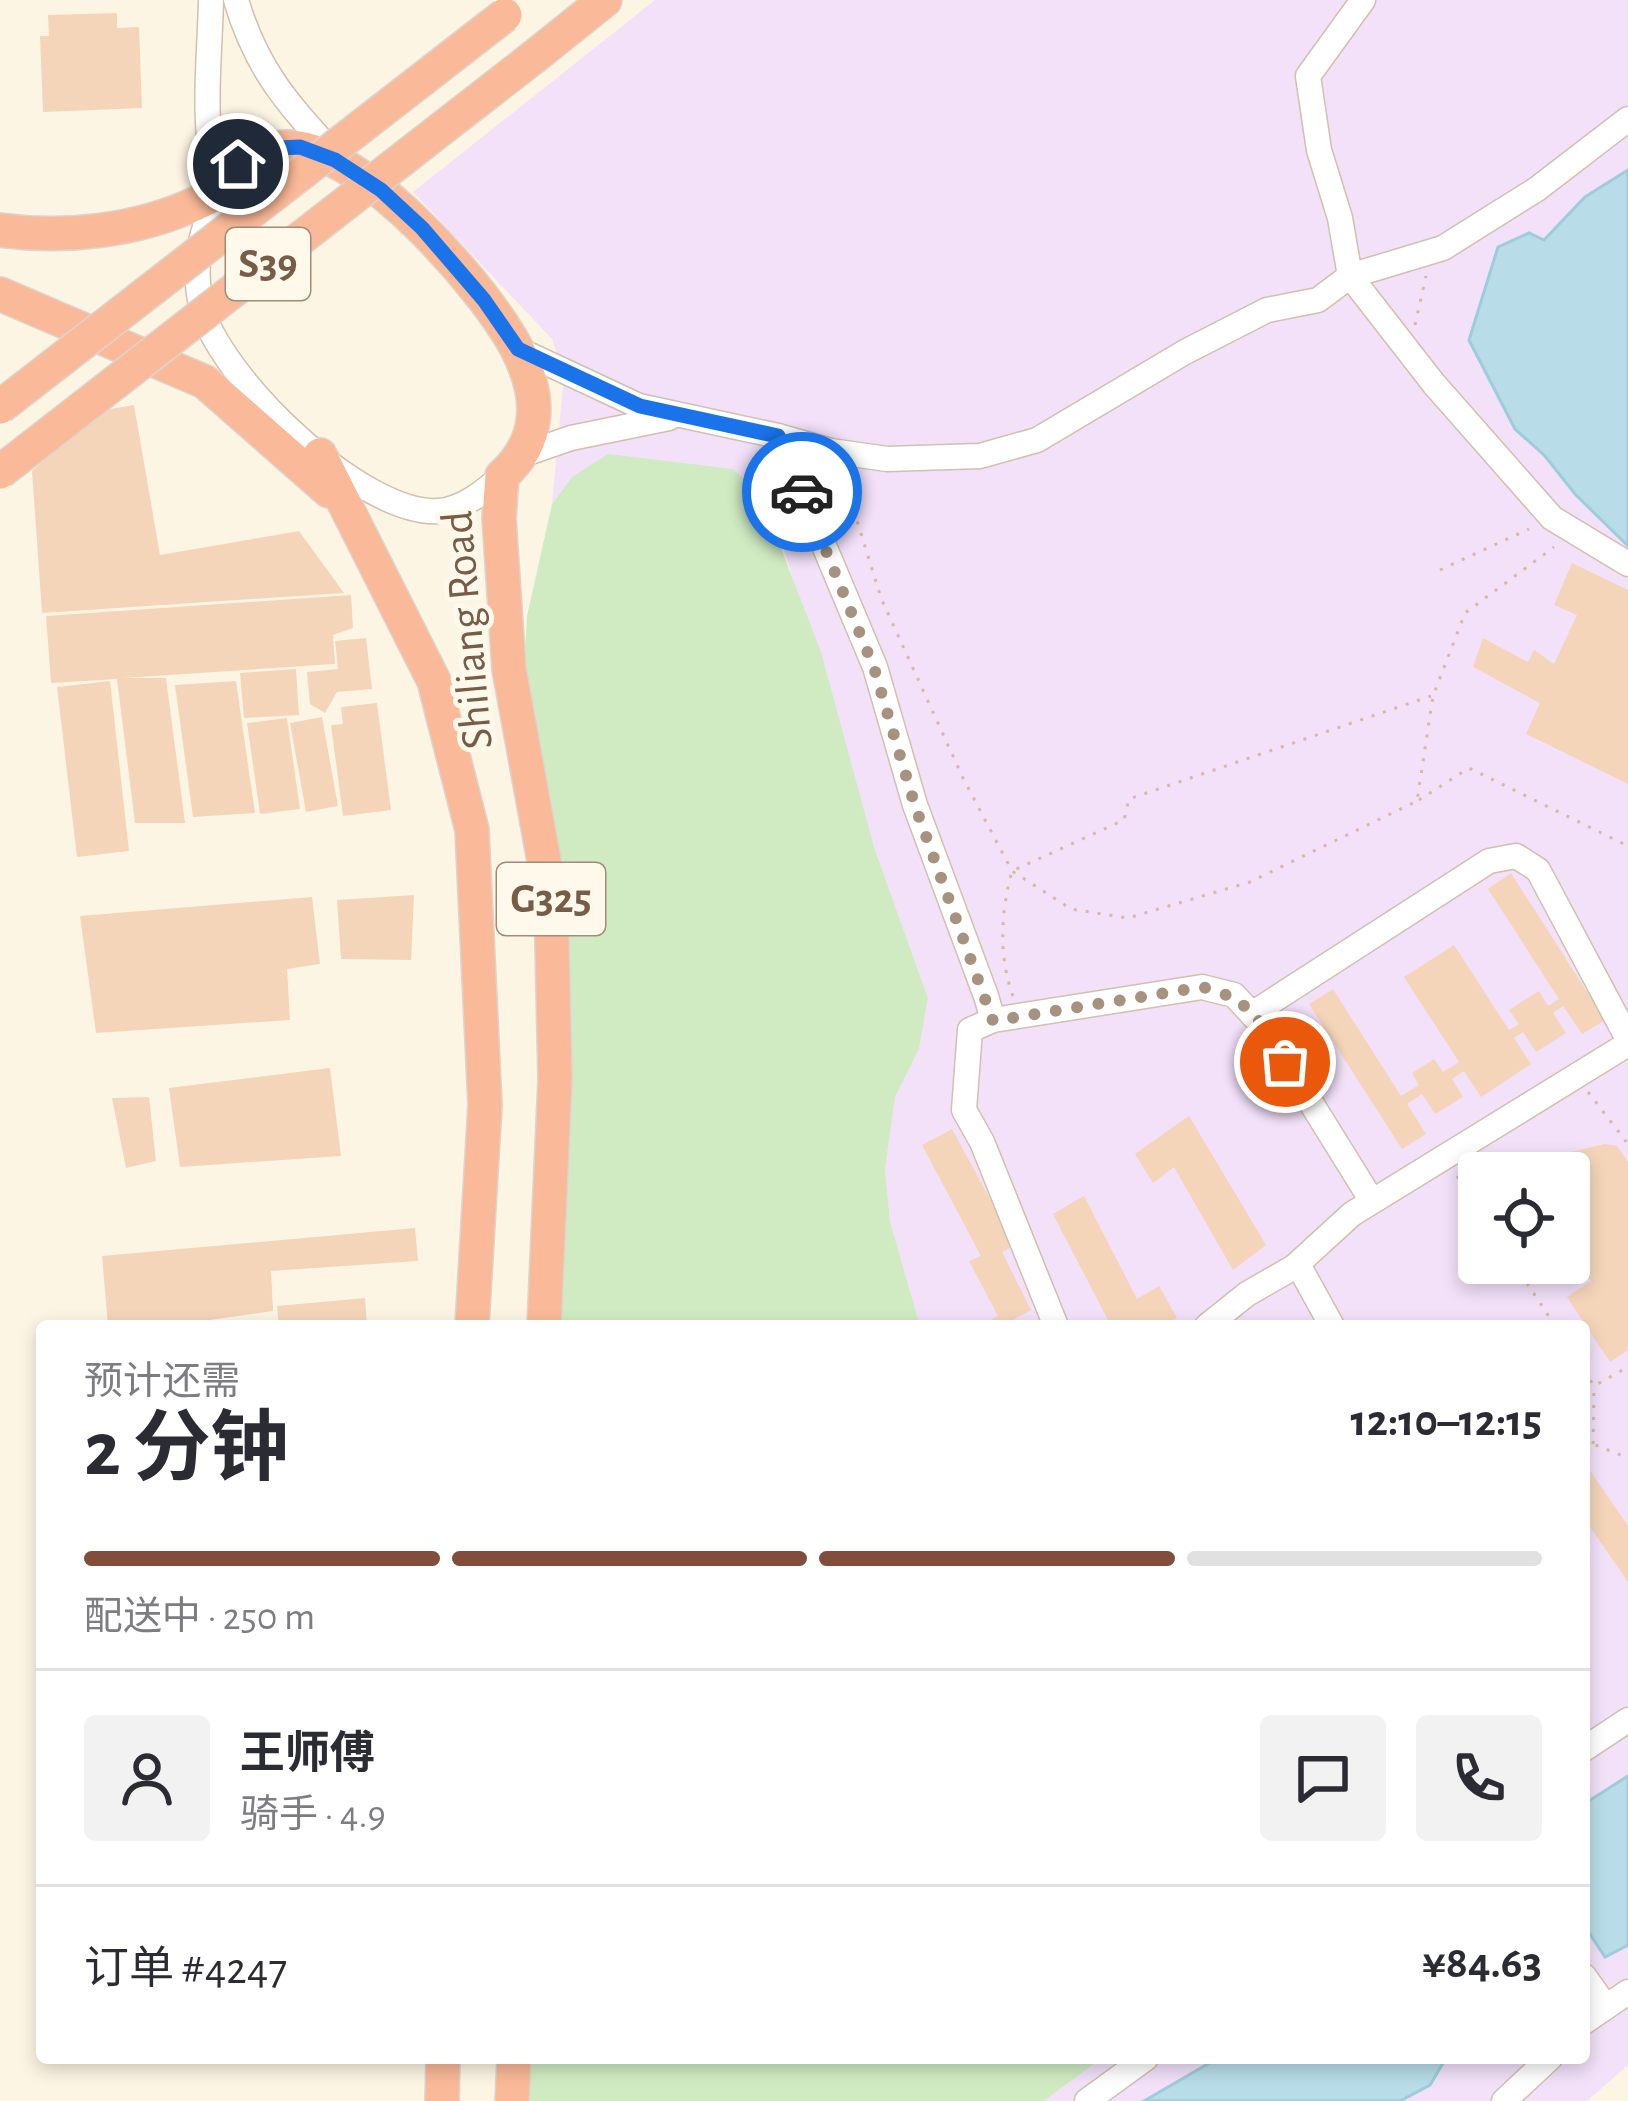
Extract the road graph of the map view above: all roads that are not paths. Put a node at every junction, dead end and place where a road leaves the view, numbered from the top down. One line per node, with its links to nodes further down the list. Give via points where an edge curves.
1 (212, 0): 8 (street, via 209,140)
2 (236, 0): 7 (street, via 274,88)
3 (605, 0): 20 (highway, S39, bridge)
4 (1363, 0): 10 (street, via 1308,76)
5 (514, 8): 15 (highway, S39, bridge)
6 (1628, 118): 10 (street, via 1538,189 1432,251)
7 (344, 166): 8 (highway, Shiliang Road / G325, via 300,147 278,148 238,164); 12 (highway, Shiliang Road / G325, via 422,228)
8 (220, 191): 9 (highway, Shiliang Road / G325, via 128,226); 14 (street, via 197,268 201,304 226,357)
9 (0, 230)
10 (1350, 276): 17 (street, via 1318,300 1267,310 1202,343 1037,440 980,457 887,459); 22 (street, via 1552,518)
11 (0, 294): 13 (highway, Shiliang Road / G325)
12 (518, 349): 16 (street, via 592,387); 19 (highway, Shiliang Road / G325, via 536,413 532,438)
13 (206, 382): 14 (highway); 21 (highway, Shiliang Road / G325)
14 (266, 403): 18 (street)
15 (0, 407)
16 (683, 417): 17 (street); 19 (street, via 571,438)
17 (778, 436): 24 (street, via 874,668)
18 (320, 455): 19 (street, via 368,491 426,512 461,505); 21 (highway)
19 (512, 466): 29 (highway, Shiliang Road / G325, via 499,518 507,651 551,899 555,1079)
20 (0, 472)
21 (348, 507): 28 (highway, Shiliang Road / G325, via 434,681 472,830 485,1106)
22 (1628, 565)
23 (1252, 1014): 24 (street, via 1234,994 1202,987); 25 (street, via 1490,860 1516,856 1538,870); 26 (street)
24 (993, 1021): 30 (street, via 970,1030 964,1110)
25 (1628, 1041): 26 (street)
26 (1372, 1202): 27 (street)
27 (1294, 1267): 31 (street); 32 (street)
28 (472, 1320)
29 (544, 1320)
30 (1054, 1320)
31 (1214, 1320)
32 (1329, 1320)
33 (1628, 1720): 34 (street)
34 (1590, 1745)
35 (1590, 1984): 37 (street)
36 (1628, 1991): 37 (street)
37 (1606, 2007): 38 (street)
38 (1590, 2018)
39 (443, 2064): 43 (highway)
40 (514, 2064): 44 (highway)
41 (1138, 2064): 45 (street)
42 (1544, 2064): 46 (street)
43 (442, 2101)
44 (512, 2101)
45 (1087, 2101)
46 (1504, 2101)

